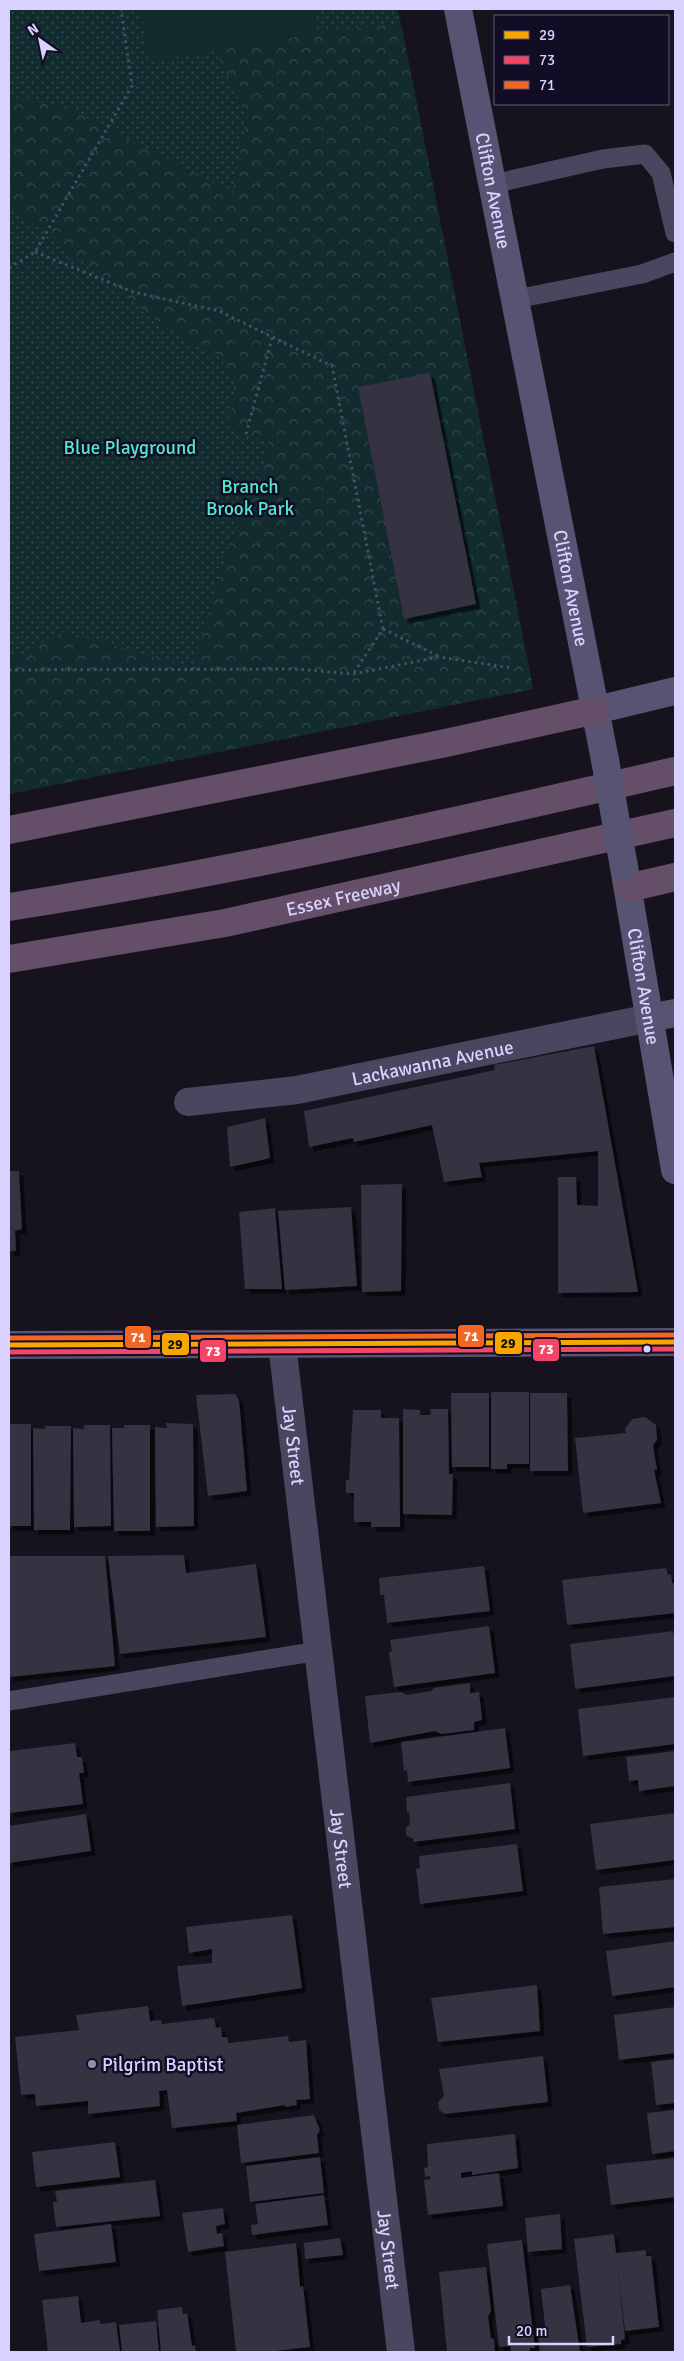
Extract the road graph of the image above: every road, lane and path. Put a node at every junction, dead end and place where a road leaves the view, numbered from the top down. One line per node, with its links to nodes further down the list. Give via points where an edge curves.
1 (120, 9): 5 (path, via 132,86)
2 (458, 9): 3 (main road, Clifton Avenue)
3 (493, 184): 4 (lane, via 604,159 645,154 661,173); 8 (main road, Clifton Avenue)
4 (675, 233)
5 (35, 252): 7 (path); 9 (path, via 133,292 219,312)
6 (675, 262): 8 (lane, via 642,274)
7 (9, 268)
8 (516, 299): 17 (main road, Clifton Avenue)
9 (272, 338): 10 (path); 11 (path, via 332,366)
10 (246, 434)
11 (383, 629): 12 (path); 15 (path)
12 (439, 657): 13 (path); 15 (path)
13 (512, 668)
14 (9, 670): 15 (path, via 295,670)
15 (353, 674)
16 (675, 691): 17 (main road)
17 (596, 710): 20 (highway); 22 (main road, Clifton Avenue, bridge)
18 (675, 771): 23 (highway, via 259,863)
19 (675, 823): 24 (highway, Essex Freeway, via 225,923)
20 (9, 830)
21 (675, 877): 22 (highway)
22 (628, 888): 25 (main road, Clifton Avenue)
23 (9, 907)
24 (9, 959)
25 (663, 1015): 26 (street, Lackawanna Avenue, via 305,1088); 27 (main road, Clifton Avenue)
26 (188, 1102)
27 (675, 1170)
28 (675, 1342): 29 (main road)
29 (282, 1344): 30 (main road); 31 (street, Jay Street)
30 (9, 1345)
31 (319, 1651): 32 (lane); 33 (street, Jay Street)
32 (9, 1701)
33 (401, 2352)

